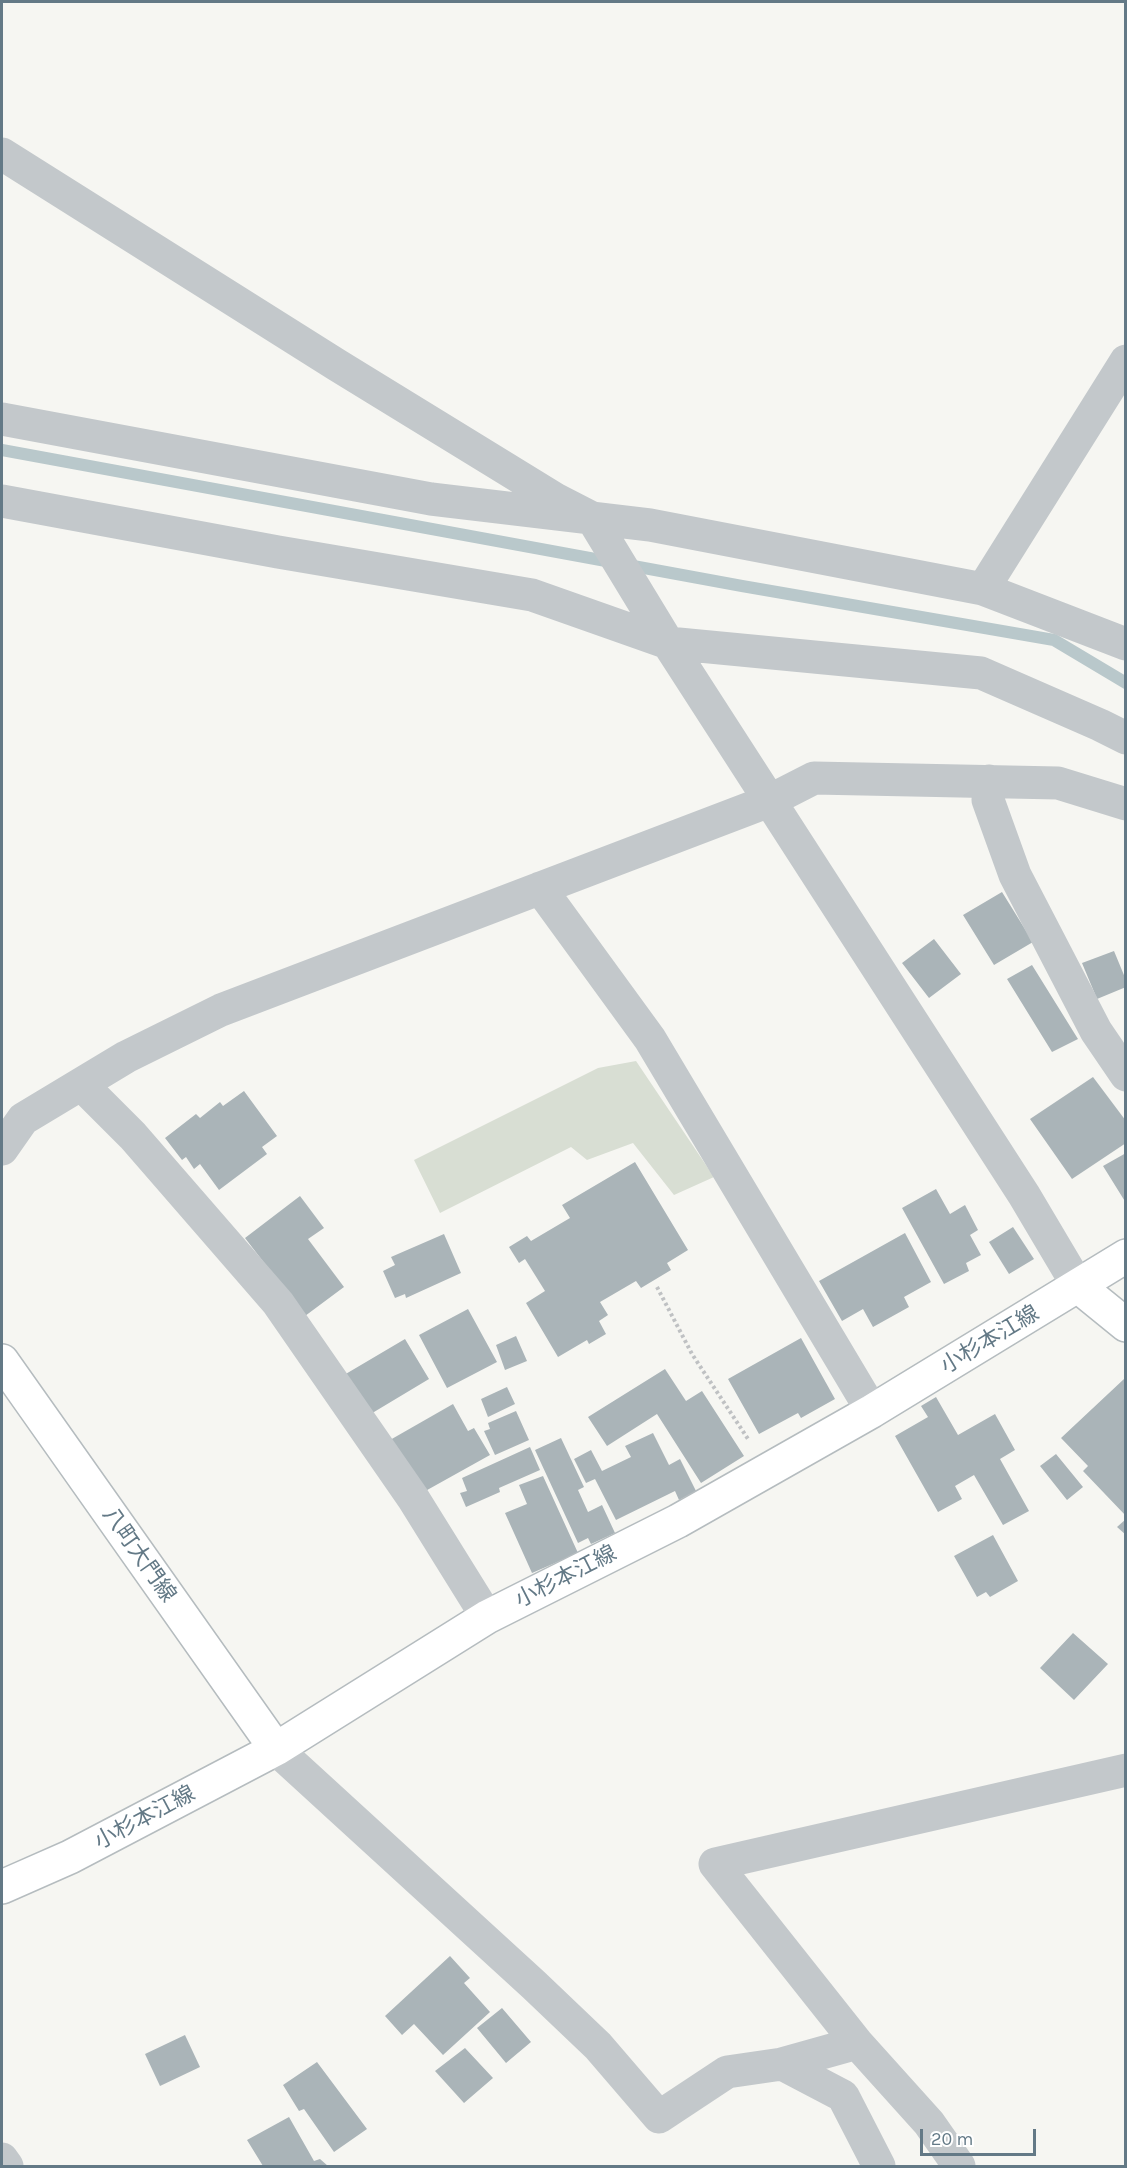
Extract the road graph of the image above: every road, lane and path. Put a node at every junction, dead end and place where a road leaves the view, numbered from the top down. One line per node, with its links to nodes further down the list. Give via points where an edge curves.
1 (2, 154): 5 (street, via 557,500)
2 (1125, 361): 6 (street)
3 (2, 419): 5 (street, via 432,499)
4 (2, 501): 7 (street, via 532,595)
5 (592, 518): 6 (street, via 650,525); 7 (street)
6 (983, 589): 8 (street)
7 (668, 643): 9 (street, via 981,674); 11 (street)
8 (1125, 644)
9 (1125, 738)
10 (989, 781): 11 (street, via 814,778); 12 (street, via 1058,783); 14 (street, via 988,800 1016,875 1096,1031)
11 (769, 801): 13 (street); 18 (street, via 1024,1195)
12 (1125, 804)
13 (540, 888): 15 (street, via 220,1010); 22 (street, via 650,1039)
14 (1125, 1075)
15 (81, 1084): 16 (street, via 23,1119); 24 (street, via 133,1136 278,1303 414,1498)
16 (2, 1149)
17 (1125, 1256): 18 (main road, 小杉本江線)
18 (1078, 1286): 20 (main road); 22 (main road, 小杉本江線)
19 (657, 1287): 23 (path, via 692,1354)
20 (1125, 1325)
21 (2, 1361): 25 (main road, 八町大門線)
22 (872, 1411): 23 (main road, 小杉本江線)
23 (767, 1470): 24 (main road, 小杉本江線, via 678,1521)
24 (487, 1617): 25 (main road, 小杉本江線)
25 (276, 1749): 27 (main road, 小杉本江線, via 70,1857); 29 (street, via 590,2038 659,2117 727,2072)
26 (1125, 1770): 28 (street, via 715,1864)
27 (2, 1887)
28 (857, 2043): 29 (street); 33 (street, via 928,2123)
29 (782, 2064): 32 (street, via 843,2096)
30 (2, 2159): 31 (street)
31 (7, 2166)
32 (879, 2166)
33 (959, 2166)

